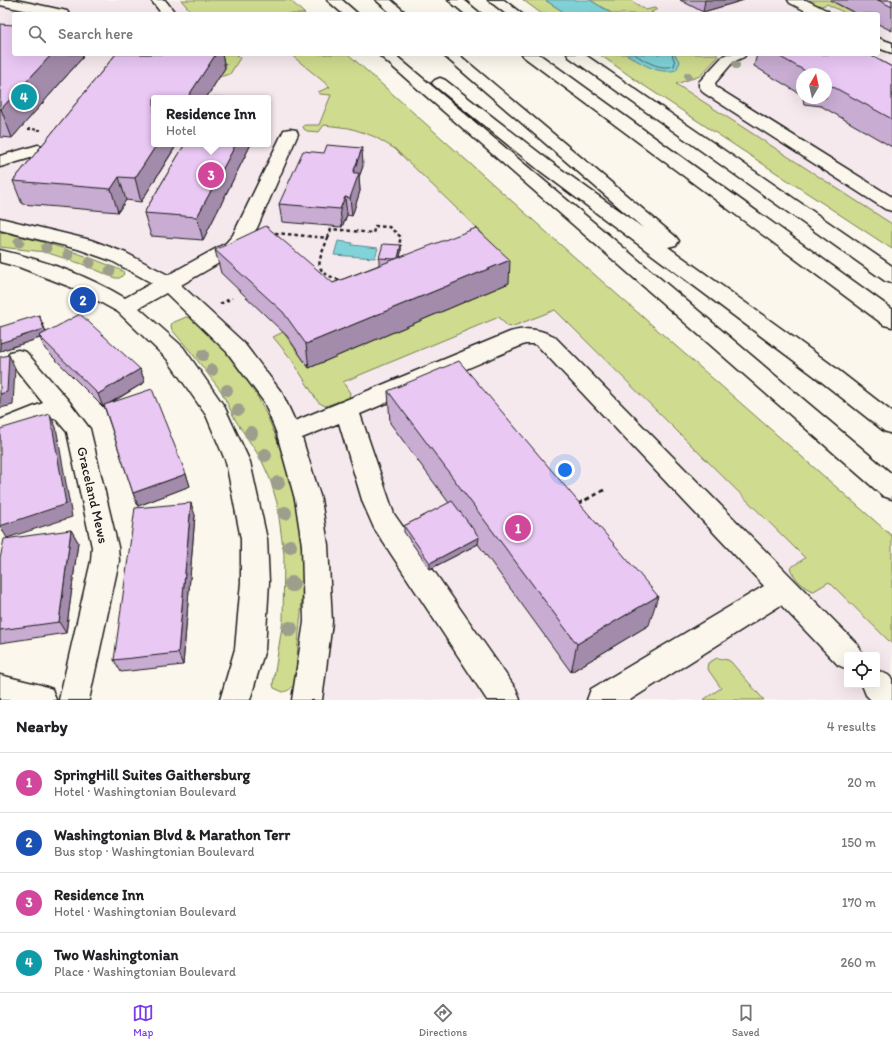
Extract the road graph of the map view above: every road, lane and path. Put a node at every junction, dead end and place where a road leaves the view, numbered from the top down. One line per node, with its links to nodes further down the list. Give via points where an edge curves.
1 (158, 0): 10 (main road)
2 (322, 0): 11 (main road)
3 (334, 0): 12 (main road)
4 (383, 0): 13 (main road)
5 (455, 0): 14 (main road)
6 (495, 0): 15 (main road)
7 (795, 0): 16 (main road); 17 (main road)
8 (2, 1): 9 (main road)
9 (53, 12)
10 (167, 12)
11 (336, 12)
12 (349, 12)
13 (398, 12)
14 (471, 12)
15 (512, 12)
16 (804, 12)
17 (819, 12)
18 (880, 43): 19 (main road)
19 (892, 49)
20 (387, 56): 51 (main road)
21 (406, 56): 45 (main road, via 545,166)
22 (451, 56): 45 (main road)
23 (532, 56): 43 (main road)
24 (577, 56): 37 (main road)
25 (734, 56): 31 (main road, via 728,58 707,82 710,90)
26 (28, 129): 27 (path)
27 (42, 130)
28 (290, 134): 39 (main road, via 241,238 233,247)
29 (38, 150): 30 (main road)
30 (0, 162)
31 (892, 205)
32 (0, 224): 39 (main road, via 84,244 119,258)
33 (275, 233): 34 (path)
34 (328, 238): 35 (path, via 331,229 373,233 375,226 389,227 401,237); 38 (path, via 319,266 327,276)
35 (397, 251)
36 (0, 256): 42 (main road, via 25,262 79,283)
37 (892, 276)
38 (347, 282)
39 (167, 283): 42 (main road); 50 (main road, via 235,347 274,399)
40 (232, 298): 41 (path)
41 (219, 305)
42 (125, 307): 60 (main road, via 175,353 216,412 238,462 254,538 255,582 250,649)
43 (892, 320)
44 (18, 358): 46 (main road, Graceland Mews)
45 (821, 369): 48 (main road)
46 (60, 406): 49 (main road); 59 (main road, Graceland Mews, via 78,429 105,547 99,591)
47 (347, 410): 50 (main road); 54 (main road, via 518,337 540,338 546,341); 62 (main road, via 383,520)
48 (892, 425)
49 (0, 430)
50 (289, 434): 61 (main road, via 308,499 315,545 318,622)
51 (892, 489)
52 (604, 490): 53 (path)
53 (575, 505)
54 (784, 588): 55 (main road); 63 (main road)
55 (845, 652)
56 (880, 688): 64 (main road)
57 (0, 690): 58 (main road)
58 (40, 700)
59 (74, 700)
60 (235, 700)
61 (307, 700)
62 (505, 700)
63 (602, 700)
64 (891, 700)

